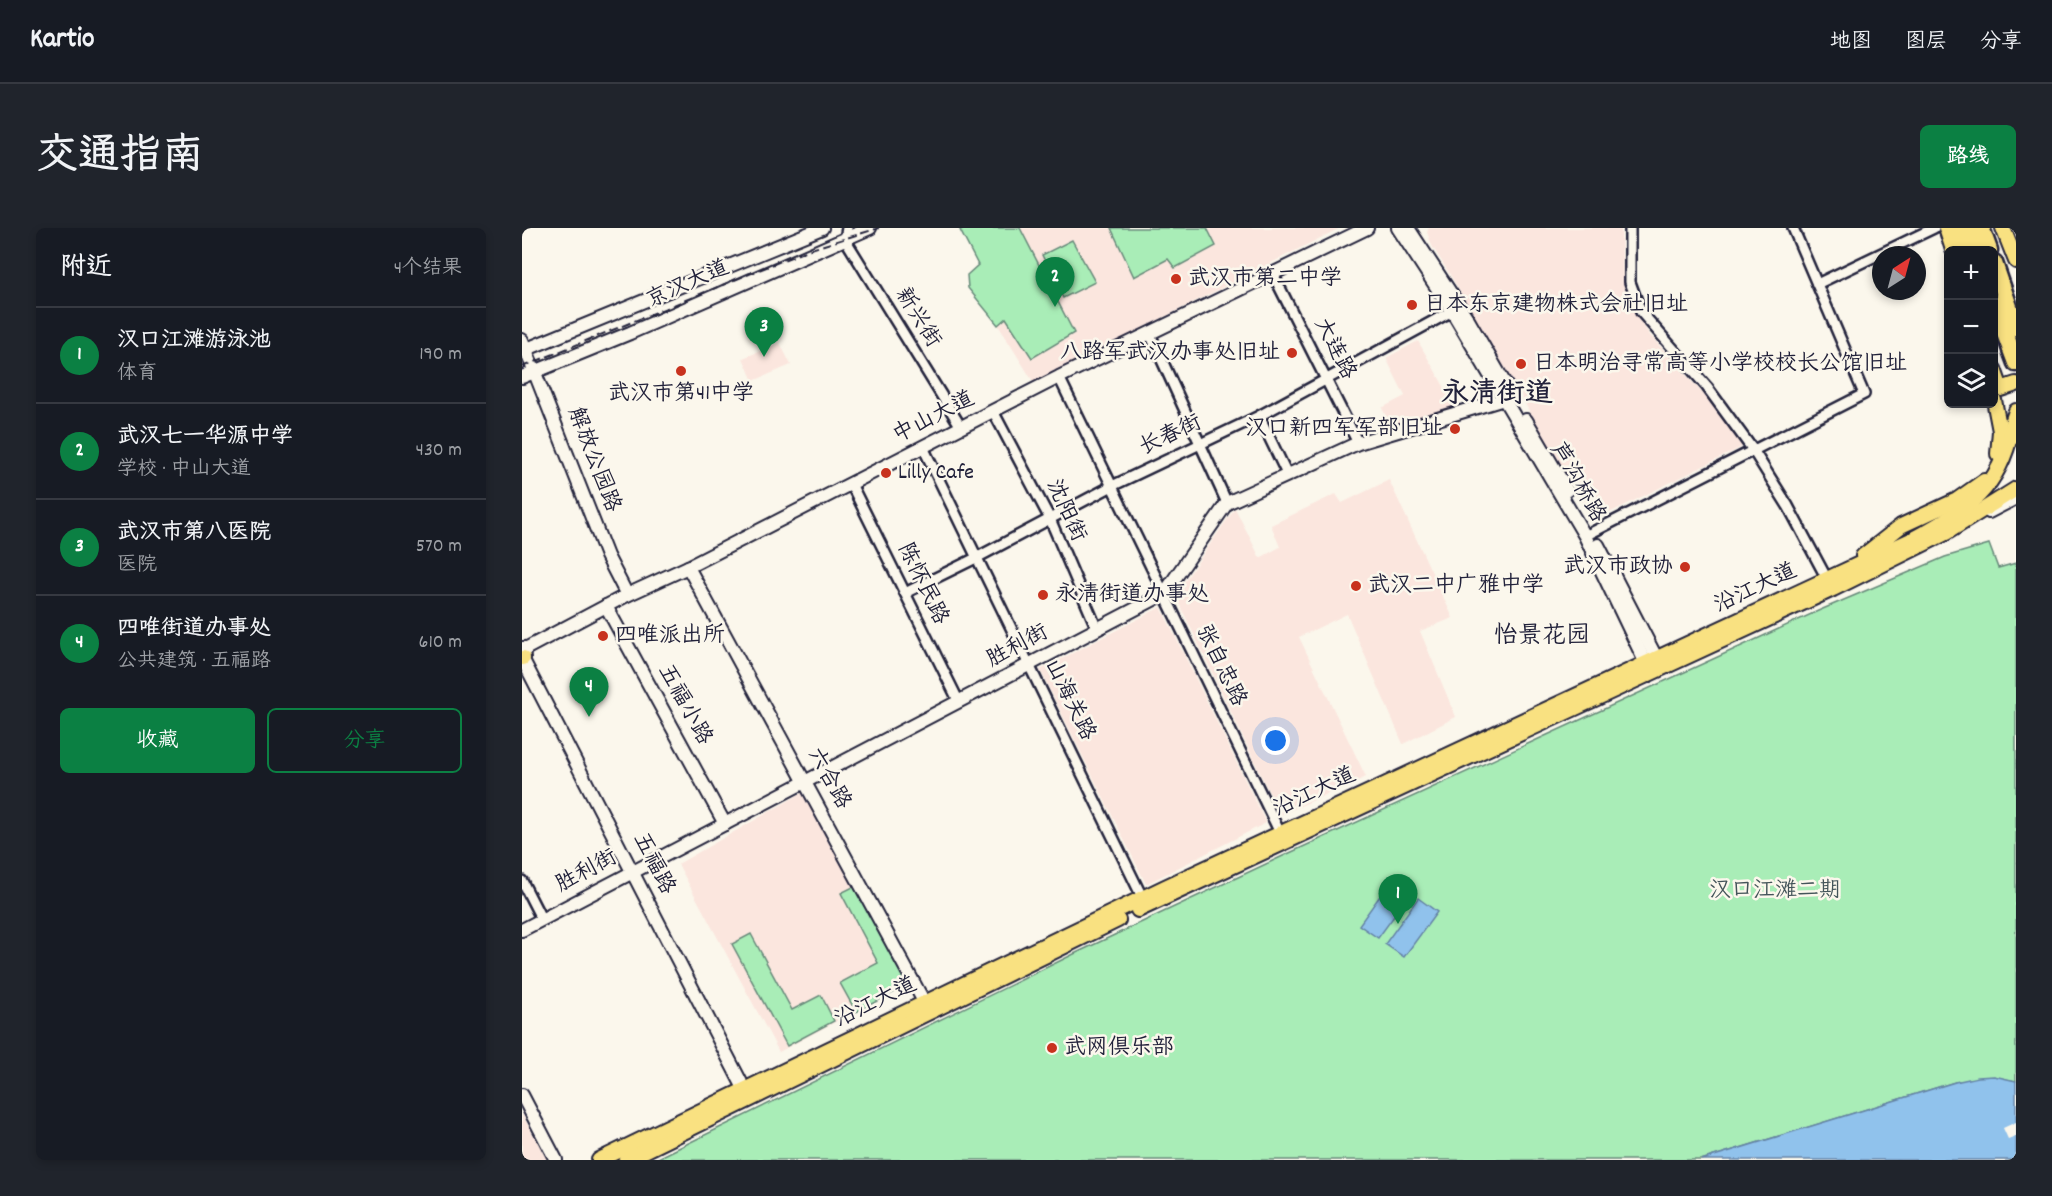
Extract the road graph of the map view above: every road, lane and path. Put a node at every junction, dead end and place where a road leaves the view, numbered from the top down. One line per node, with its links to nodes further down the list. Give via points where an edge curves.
1 (822, 228): 28 (street, 京汉大道)
2 (870, 228): 14 (street, 京汉大道)
3 (1367, 228): 20 (street, 中山大道)
4 (1398, 228): 23 (street, 芦沟桥路)
5 (1408, 228): 37 (street, 芦沟桥路, via 1467,318)
6 (1630, 228): 48 (street, via 1630,282 1641,312 1707,387)
7 (1793, 228): 22 (street)
8 (1934, 228): 22 (street)
9 (1946, 228): 15 (main road)
10 (1954, 228): 16 (highway)
11 (1967, 228): 17 (highway)
12 (1981, 228): 18 (highway)
13 (2003, 228): 19 (main road)
14 (846, 233): 30 (street, 京汉大道, via 630,333); 42 (street, 新兴街)
15 (1952, 246)
16 (1961, 246)
17 (1974, 246)
18 (1988, 246)
19 (2016, 261)
20 (1273, 273): 26 (street, 中山大道); 34 (street, 大连路)
21 (1998, 275): 25 (highway)
22 (1817, 284): 48 (street, via 1864,394)
23 (1452, 310): 34 (street, 长春街); 37 (street, 芦沟桥路)
24 (1998, 315): 29 (highway)
25 (2016, 327)
26 (1149, 334): 33 (street, 中山大道); 45 (street)
27 (1998, 337): 31 (highway)
28 (523, 347): 30 (street, 解放公园路)
29 (2016, 363)
30 (535, 371): 32 (street, 京汉大道); 64 (street, 解放公园路, via 607,556)
31 (2016, 372)
32 (522, 377)
33 (1059, 377): 39 (street, 中山大道); 52 (street, 张自忠路)
34 (1327, 378): 41 (street, 长春街); 44 (street, 大连路)
35 (1998, 380): 36 (main road, via 2001,389)
36 (2016, 384)
37 (1508, 397): 44 (street); 58 (street, 芦沟桥路)
38 (1995, 408): 49 (main road, via 2001,441)
39 (993, 411): 42 (street, 中山大道); 56 (street, 沈阳街)
40 (2016, 411): 43 (main road, 沿江大道)
41 (1259, 416): 45 (street, 长春街); 50 (street)
42 (961, 427): 47 (street, 中山大道)
43 (2012, 429): 46 (main road); 49 (main road, 沿江大道)
44 (1359, 443): 50 (street)
45 (1200, 445): 52 (street, 长春街); 55 (street)
46 (2016, 445)
47 (923, 447): 51 (street, 中山大道); 59 (street, 山海关路)
48 (1753, 450): 58 (street); 61 (street)
49 (1996, 470): 61 (main road, 沿江大道, via 1984,490 1963,510 1913,539)
50 (1287, 474): 55 (street)
51 (851, 484): 60 (street, 中山大道); 62 (street, 陈怀民路)
52 (1112, 486): 56 (street, 长春街); 63 (street, 张自忠路)
53 (2016, 489): 57 (main road, 沿江大道)
54 (2016, 498): 57 (street)
55 (1227, 502): 63 (street, 胜利街)
56 (1050, 519): 59 (street, 长春街); 66 (street, 沈阳街)
57 (1969, 521): 69 (main road, 沿江大道, via 1833,589)
58 (1588, 534): 69 (street, 芦沟桥路)
59 (978, 558): 62 (street, 长春街); 68 (street, 山海关路)
60 (688, 567): 64 (street, 中山大道); 71 (street, 六合路)
61 (1827, 579): 69 (main road, 沿江大道)
62 (905, 593): 70 (street, 陈怀民路)
63 (1164, 594): 66 (street, 胜利街); 73 (street, 张自忠路)
64 (627, 595): 65 (street, 中山大道)
65 (606, 606): 67 (street, 中山大道); 72 (street, 五福小路)
66 (1097, 629): 68 (street, 胜利街)
67 (523, 655): 74 (street, 五福路)
68 (1030, 664): 70 (street, 胜利街); 76 (street, 山海关路)
69 (1654, 666): 73 (main road, 沿江大道)
70 (959, 702): 71 (street, 胜利街)
71 (806, 782): 72 (street, 胜利街); 79 (street, 六合路)
72 (725, 824): 74 (street, 胜利街)
73 (1282, 837): 76 (main road, 沿江大道)
74 (633, 872): 77 (street, 胜利街); 81 (street, 五福路)
75 (522, 881): 77 (street)
76 (1144, 902): 79 (main road, 沿江大道)
77 (542, 920): 78 (street, 胜利街)
78 (522, 930)
79 (927, 1007): 81 (main road, 沿江大道)
80 (522, 1095): 82 (street)
81 (747, 1095): 83 (main road, 沿江大道); 84 (main road, 沿江大道)
82 (556, 1160)
83 (599, 1160)
84 (626, 1160)

